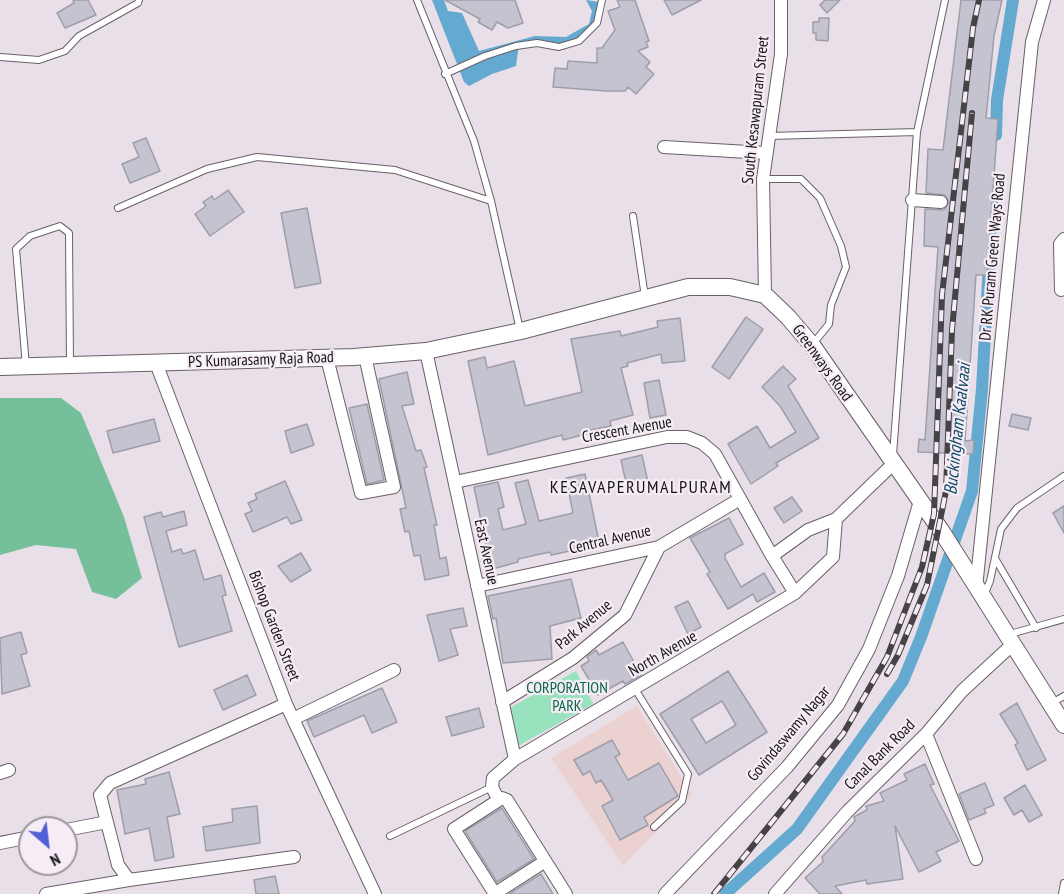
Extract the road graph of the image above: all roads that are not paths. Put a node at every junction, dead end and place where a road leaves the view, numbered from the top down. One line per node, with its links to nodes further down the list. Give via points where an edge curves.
1 (139, 0): 7 (lane, via 79,36 65,51 39,60)
2 (417, 0): 8 (lane)
3 (602, 0): 8 (lane, via 597,24 579,41 559,47 527,44 485,56)
4 (781, 0): 10 (street, South Kesawapuram Street, via 781,54)
5 (945, 0): 9 (lane)
6 (1044, 0): 43 (street, Dr RK Puram Green Ways Road, via 1032,42)
7 (0, 57)
8 (445, 74): 15 (lane, via 474,141)
9 (917, 132): 10 (lane); 14 (lane)
10 (769, 136): 12 (street, South Kesawapuram Street)
11 (664, 147): 12 (street)
12 (765, 153): 13 (street, South Kesawapuram Street)
13 (763, 178): 21 (street, South Kesawapuram Street); 24 (lane, via 801,179 820,198 841,246 846,267 831,305 829,324)
14 (912, 200): 16 (street); 32 (lane)
15 (491, 201): 17 (lane, via 395,170 257,157 207,169); 23 (lane)
16 (941, 202)
17 (118, 208)
18 (633, 216): 22 (lane)
19 (1064, 239): 20 (street, via 1060,244)
20 (1061, 290)
21 (765, 295): 22 (street, via 730,287 688,286); 24 (street, Greenways Road)
22 (645, 298): 23 (street)
23 (521, 331): 25 (street, PS Kumarasamy Raja Road)
24 (812, 345): 32 (street, Greenways Road)
25 (426, 351): 26 (street, PS Kumarasamy Raja Road); 34 (street, East Avenue)
26 (365, 356): 27 (street, PS Kumarasamy Raja Road); 27 (street, via 394,487 361,493)
27 (327, 358): 28 (street, PS Kumarasamy Raja Road)
28 (156, 363): 29 (street, PS Kumarasamy Raja Road); 51 (street, Bishop Garden Street)
29 (70, 366): 31 (street, PS Kumarasamy Raja Road); 31 (lane, via 69,234 60,226 30,236 16,249)
30 (0, 367): 31 (street, PS Kumarasamy Raja Road)
31 (26, 367)
32 (892, 465): 36 (street, Greenways Road); 37 (street)
33 (1064, 476): 40 (lane, via 1017,508 1001,529)
34 (455, 482): 35 (street, Crescent Avenue, via 667,437 687,437 715,454); 41 (street, East Avenue)
35 (740, 500): 38 (street, Central Avenue); 39 (street, Crescent Avenue)
36 (920, 501): 43 (street, Greenways Road); 73 (street, Govindaswamy Nagar, via 898,576 869,649 838,705 787,767)
37 (836, 519): 39 (street, via 808,530); 42 (street, North Avenue, via 832,557)
38 (659, 547): 41 (street, Central Avenue); 50 (street, Park Avenue, via 625,615 573,658)
39 (772, 556): 42 (street, Crescent Avenue)
40 (996, 560): 43 (lane); 45 (lane)
41 (477, 586): 50 (street, East Avenue)
42 (795, 593): 48 (street, North Avenue)
43 (979, 594): 46 (street, Greenways Road)
44 (1064, 619): 45 (lane)
45 (1036, 628): 46 (lane)
46 (1010, 640): 49 (street, Greenways Road); 54 (street, Canal Bank Road)
47 (394, 670): 52 (street)
48 (635, 689): 55 (street, North Avenue); 59 (lane, via 688,774 682,801)
49 (1057, 700): 53 (street, Greenways Road)
50 (502, 702): 55 (street, East Avenue)
51 (286, 704): 52 (street, Bishop Garden Street); 58 (street, via 106,785 100,795)
52 (293, 719): 70 (street, Bishop Garden Street)
53 (1064, 725)
54 (926, 734): 65 (street); 74 (street, Canal Bank Road, via 847,812)
55 (515, 759): 56 (street, North Avenue, via 493,778)
56 (492, 787): 57 (street); 61 (lane)
57 (498, 799): 66 (street, via 507,800); 71 (street, via 454,829)
58 (107, 822): 60 (street); 67 (street, via 118,865)
59 (654, 827)
60 (78, 828)
61 (390, 836)
62 (18, 839): 63 (street)
63 (0, 843)
64 (294, 857): 67 (street)
65 (976, 859)
66 (544, 862): 71 (street); 72 (street)
67 (129, 880): 69 (street)
68 (1064, 882): 75 (lane)
69 (46, 894)
70 (375, 894)
71 (494, 894)
72 (566, 894)
73 (665, 894)
74 (775, 894)
75 (1062, 894)

